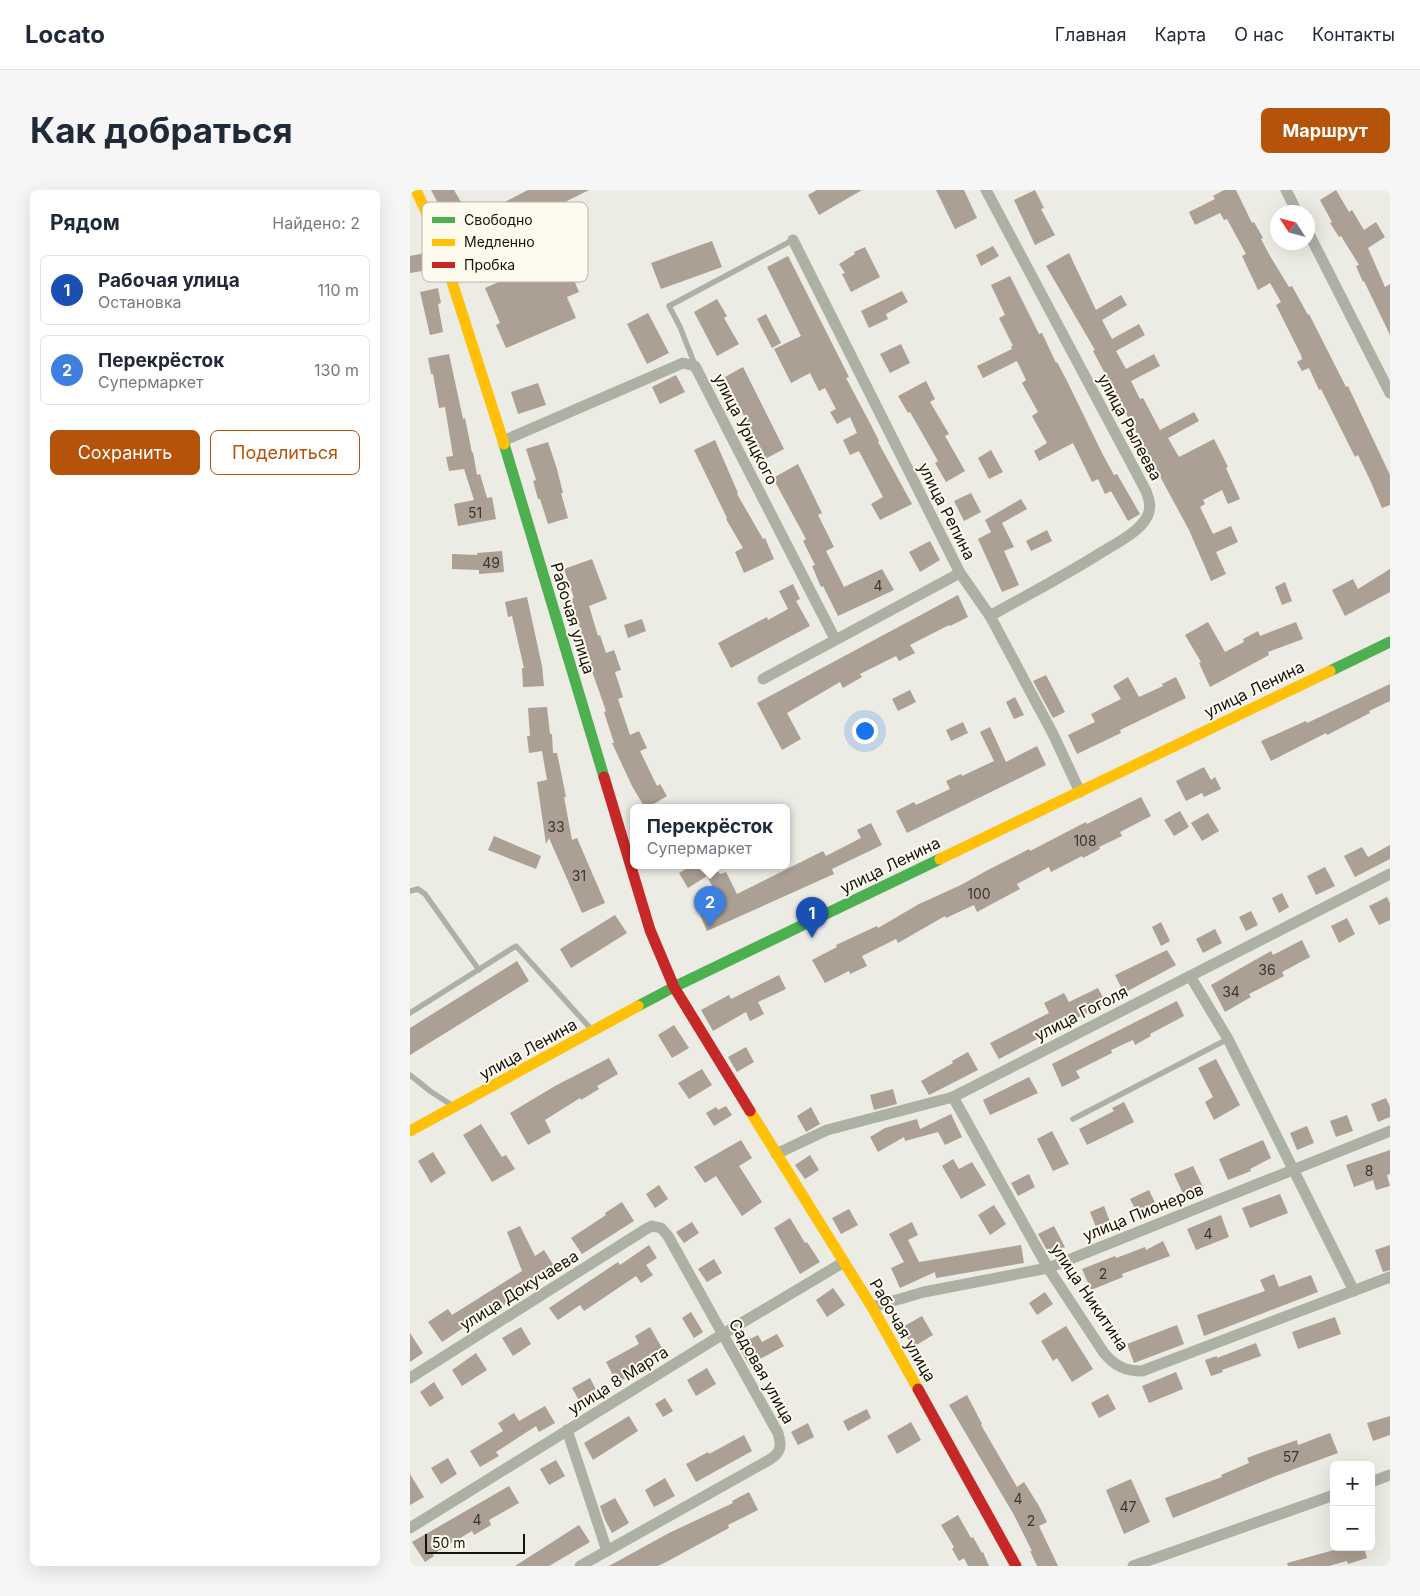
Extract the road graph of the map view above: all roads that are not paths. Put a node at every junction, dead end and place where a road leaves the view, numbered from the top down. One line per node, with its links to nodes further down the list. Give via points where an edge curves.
1 (416, 190): 4 (street, Рабочая улица)
2 (986, 190): 13 (street, улица Рылеева, via 1150,503 1148,516 1121,540)
3 (1286, 190): 5 (street)
4 (422, 203)
5 (1294, 205)
6 (793, 240): 9 (lane, via 669,306); 12 (street, улица Репина)
7 (1315, 246): 10 (street)
8 (452, 282): 11 (street, Рабочая улица)
9 (696, 366): 11 (street, улица Урицкого, via 683,363); 14 (street, улица Урицкого)
10 (1390, 394)
11 (503, 441): 18 (street, Рабочая улица)
12 (960, 572): 13 (street, улица Репина); 14 (street)
13 (990, 616): 17 (street, улица Репина)
14 (835, 639): 16 (street)
15 (1390, 642): 17 (street, улица Ленина)
16 (763, 679)
17 (1080, 792): 24 (street, улица Ленина)
18 (630, 863)
19 (632, 869): 24 (street, Рабочая улица, via 650,930)
20 (1390, 874): 23 (street, улица Гоголя)
21 (410, 891): 22 (lane, via 418,890 425,894)
22 (479, 970): 25 (lane); 26 (lane, via 516,946)
23 (1190, 976): 27 (street); 29 (street, улица Гоголя)
24 (674, 987): 26 (street, улица Ленина); 34 (street, Рабочая улица)
25 (410, 1013)
26 (593, 1031): 30 (street, улица Ленина)
27 (1228, 1039): 31 (lane); 35 (street)
28 (410, 1075): 30 (lane)
29 (953, 1097): 34 (street, улица Гоголя, via 827,1130); 38 (street, улица Никитина)
30 (455, 1107): 32 (street, улица Ленина)
31 (1073, 1119)
32 (410, 1131)
33 (1390, 1131): 35 (street, улица Пионеров)
34 (776, 1154): 37 (street, Рабочая улица)
35 (1292, 1169): 38 (street, улица Пионеров); 40 (street)
36 (646, 1229): 42 (street, Садовая улица, via 658,1226 665,1232); 43 (street, улица Докучаева)
37 (844, 1262): 41 (street, Рабочая улица); 42 (street, улица 8 Марта)
38 (1048, 1268): 40 (street, улица Никитина, via 1104,1353 1112,1363 1130,1371 1142,1371); 41 (street, улица Пионеров, via 924,1292)
39 (1390, 1277): 40 (street, улица Никитина)
40 (1354, 1290)
41 (872, 1307): 51 (street, Рабочая улица)
42 (723, 1334): 44 (street, улица 8 Марта); 49 (street, Садовая улица, via 778,1433 780,1450 776,1456)
43 (410, 1378)
44 (567, 1430): 48 (street, улица 8 Марта); 49 (street)
45 (1390, 1475): 46 (street)
46 (1375, 1481)
47 (1330, 1496): 52 (street)
48 (410, 1528)
49 (607, 1551): 50 (street, Садовая улица)
50 (580, 1566)
51 (1016, 1566)
52 (1133, 1566)

